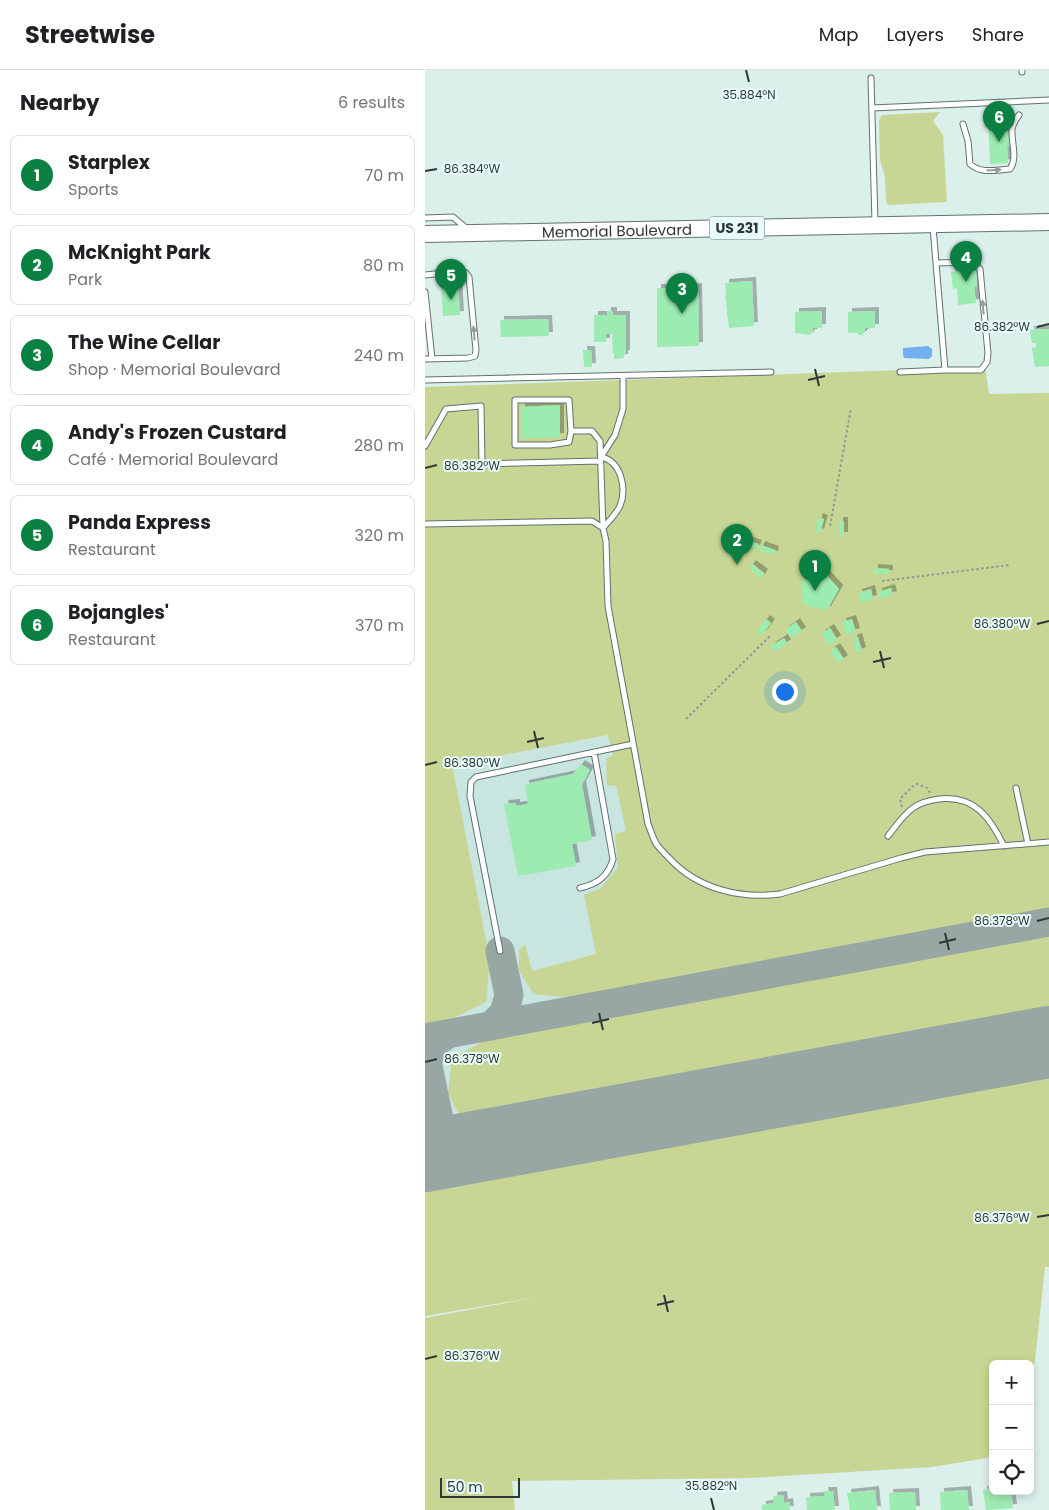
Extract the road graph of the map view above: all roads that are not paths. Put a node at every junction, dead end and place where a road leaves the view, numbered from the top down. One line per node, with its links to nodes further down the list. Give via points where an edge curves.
1 (871, 78): 3 (lane)
2 (1049, 100): 3 (lane)
3 (872, 108): 9 (lane)
4 (1019, 115): 5 (lane, one-way to 4, via 970,164 975,169 1010,169 1013,165 1012,128)
5 (963, 124)
6 (425, 218): 11 (lane, via 453,217)
7 (1049, 222): 8 (main road, Memorial Boulevard / US 231)
8 (933, 224): 9 (main road, Memorial Boulevard / US 231); 12 (lane)
9 (875, 226): 11 (main road, Memorial Boulevard / US 231)
10 (425, 234): 11 (main road, Memorial Boulevard / US 231)
11 (473, 234)
12 (936, 263): 17 (lane); 17 (lane, one-way to 12, via 981,370 987,362 988,353 980,269 973,262)
13 (425, 275): 16 (lane, one-way to 13, via 475,356 475,341 466,273)
14 (425, 292): 16 (lane)
15 (425, 359): 16 (lane)
16 (432, 359)
17 (945, 370): 19 (lane)
18 (771, 372): 20 (lane)
19 (900, 372)
20 (623, 376): 21 (lane); 24 (lane, via 623,409 615,435)
21 (425, 380)
22 (571, 431): 22 (lane, via 569,442 515,445 515,400 569,400); 24 (lane, via 592,431 600,441)
23 (425, 446): 24 (lane, via 446,409 481,406 482,464)
24 (601, 459): 26 (lane); 26 (lane, via 608,458 615,466 621,475 622,486 620,504)
25 (425, 524): 26 (lane, via 592,521)
26 (603, 528): 27 (lane, via 608,606)
27 (633, 744): 28 (lane); 33 (lane, via 648,824 658,846 693,879 715,889 760,896 780,894 925,852)
28 (594, 752): 34 (lane, via 613,859 604,877); 35 (lane, via 476,777 471,782 470,796)
29 (1016, 788): 32 (lane)
30 (888, 836): 33 (lane, via 915,806 951,797 968,802 986,816)
31 (1049, 842): 32 (lane)
32 (1028, 844): 33 (lane)
33 (1004, 846)
34 (580, 888)
35 (499, 951)

